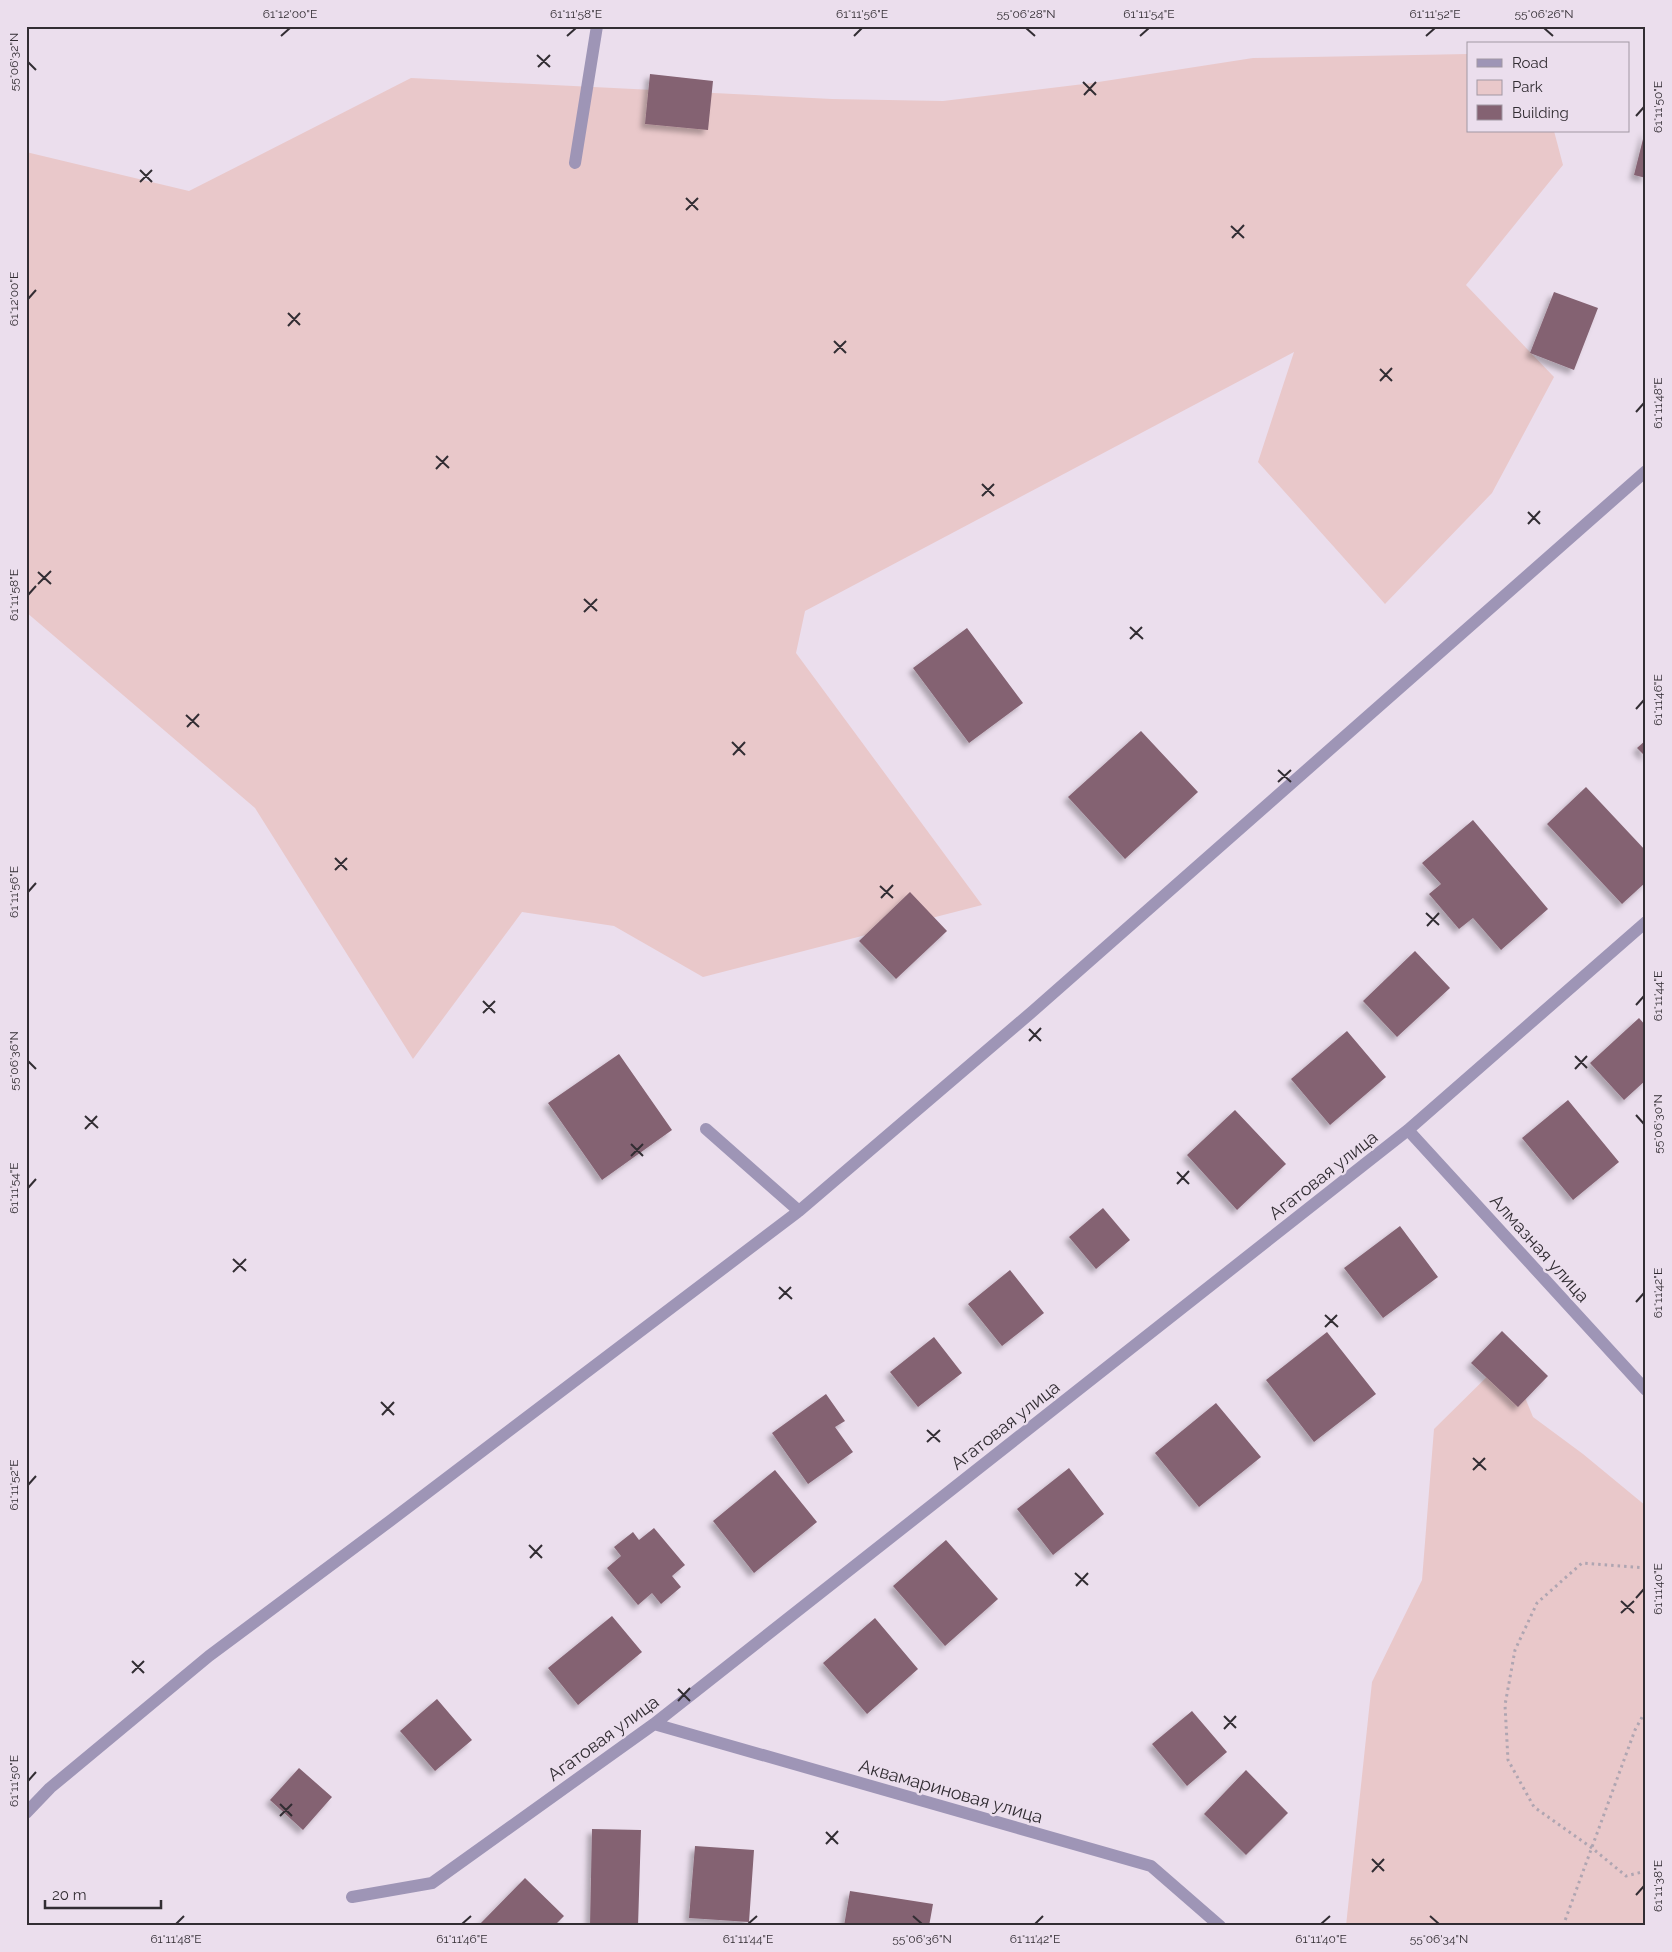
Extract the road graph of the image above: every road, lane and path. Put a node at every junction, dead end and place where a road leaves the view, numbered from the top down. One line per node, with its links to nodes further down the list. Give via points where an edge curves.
1 (597, 26): 2 (street)
2 (575, 163)
3 (1646, 471): 7 (street, via 1033,1011)
4 (1646, 922): 6 (street, Агатовая улица)
5 (706, 1129): 7 (street)
6 (1408, 1130): 8 (street, Алмазная улица); 11 (street, Агатовая улица)
7 (799, 1211): 12 (street, via 209,1656 50,1788)
8 (1646, 1390)
9 (1646, 1568): 13 (path, via 1582,1563 1537,1603 1515,1650 1505,1705 1508,1760 1534,1807)
10 (1646, 1710): 13 (path, via 1635,1730)
11 (654, 1724): 15 (street, Агатовая улица, via 432,1883); 16 (street, Аквамариновая улица, via 1152,1866)
12 (26, 1813)
13 (1592, 1848): 14 (path, via 1626,1876); 17 (path)
14 (1646, 1871)
15 (352, 1897)
16 (1220, 1926)
17 (1563, 1926)

